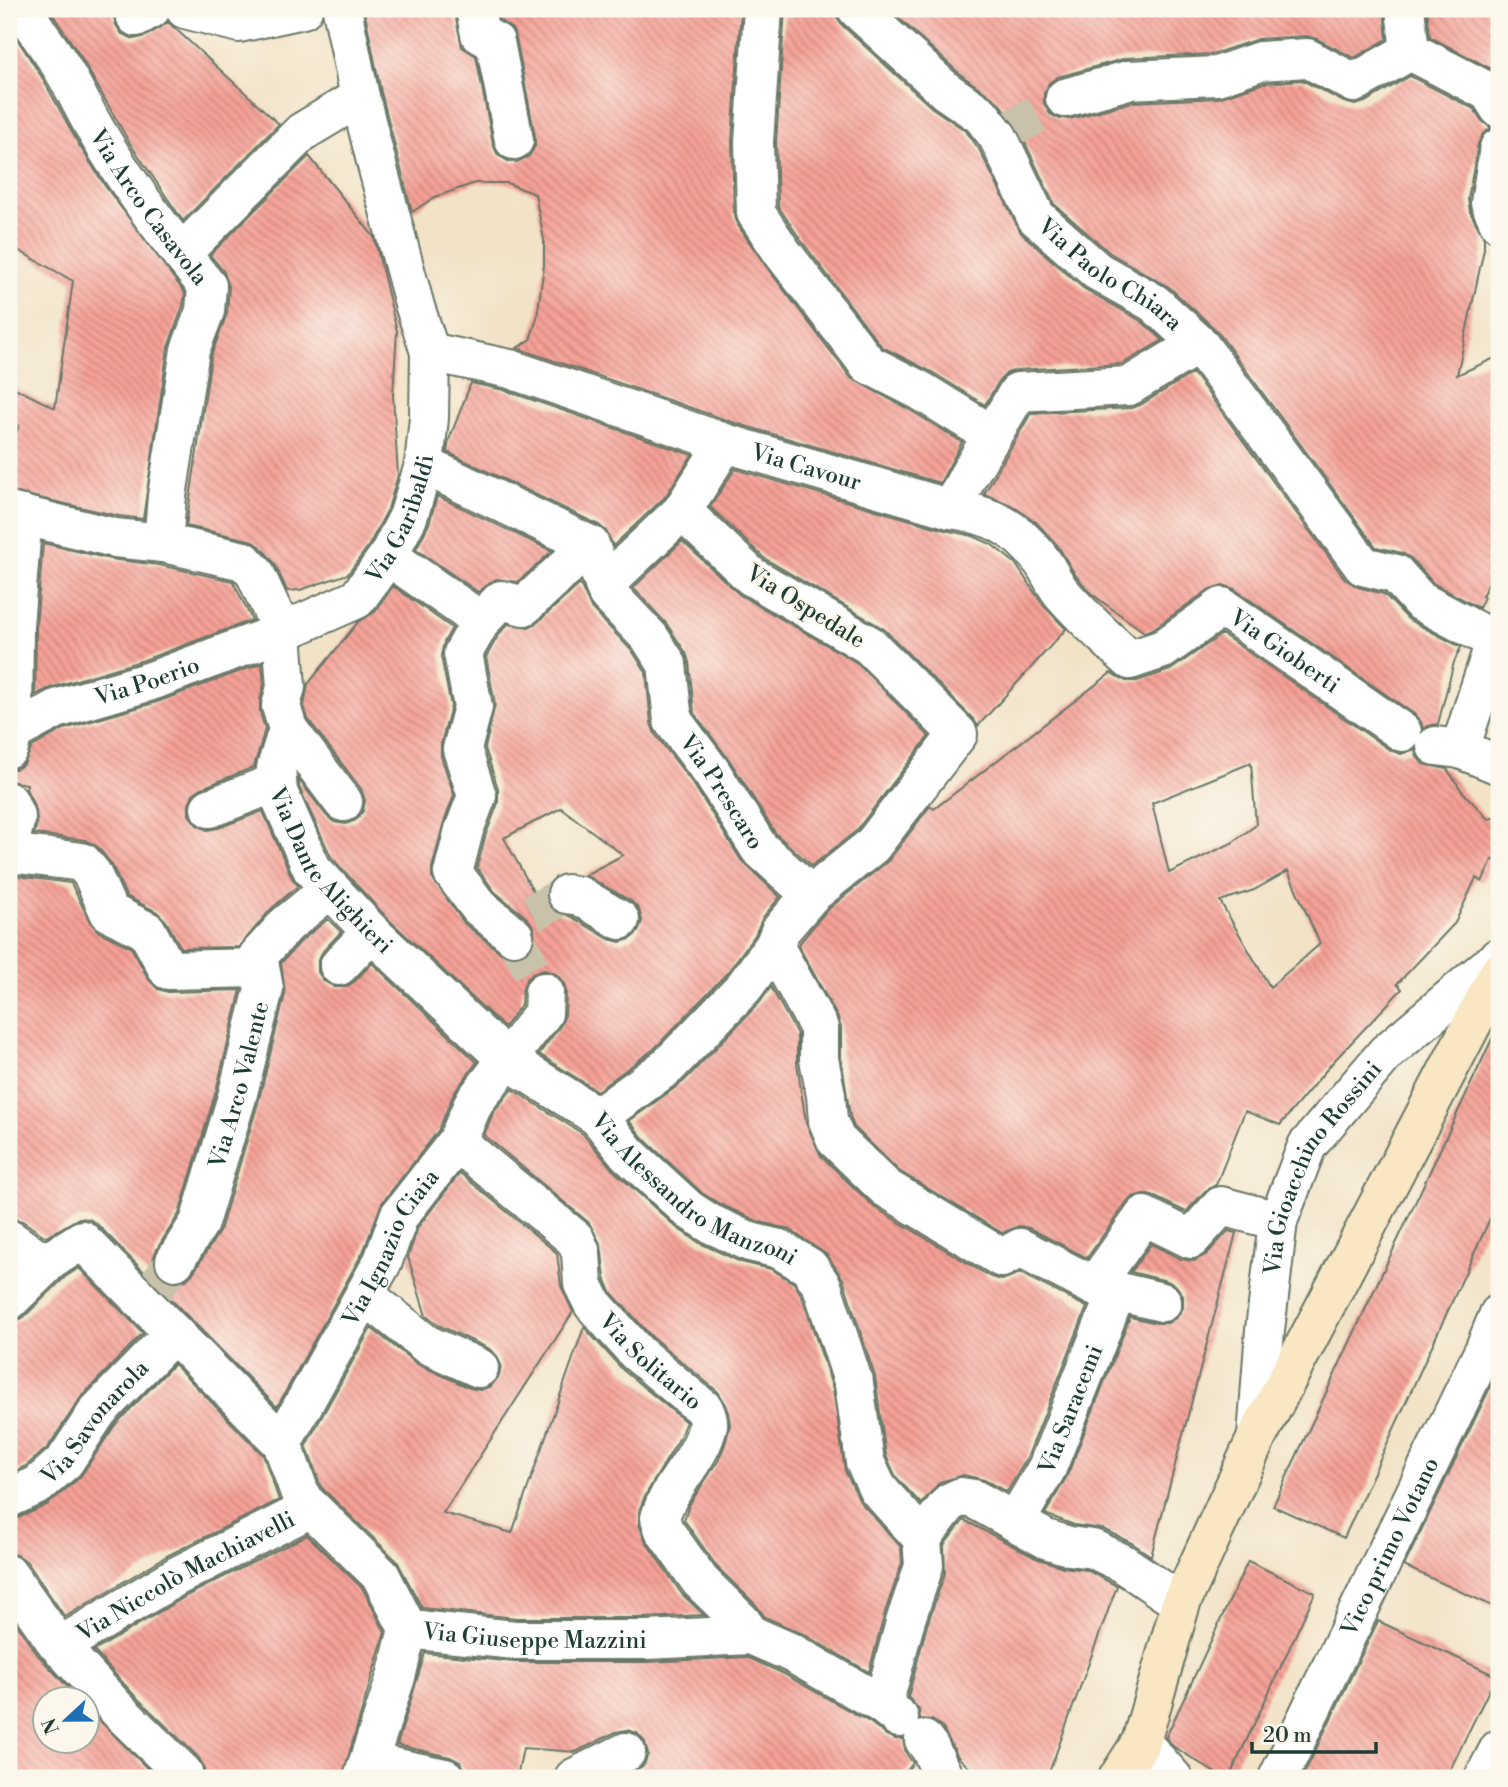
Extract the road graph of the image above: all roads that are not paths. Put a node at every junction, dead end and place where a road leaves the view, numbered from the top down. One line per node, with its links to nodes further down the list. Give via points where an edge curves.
1 (25, 9): 18 (street, Via Arco Casavola, via 122,173)
2 (133, 9): 3 (street, via 136,17)
3 (151, 9)
4 (185, 9): 5 (street, via 239,23)
5 (303, 9)
6 (342, 9): 12 (street, Via Garibaldi)
7 (475, 9): 15 (street, via 480,34 495,42)
8 (762, 9): 21 (street, via 754,142 756,213 868,364)
9 (857, 9): 19 (street, Via Paolo Chiara, via 1001,135 1036,217 1097,271 1154,303)
10 (1405, 9): 11 (street)
11 (1410, 51): 13 (street, via 1354,83 1307,58 1261,61 1217,76 1128,80); 14 (street, via 1489,92)
12 (360, 97): 18 (street, via 302,132); 20 (street, Via Garibaldi)
13 (1065, 98)
14 (1499, 108)
15 (514, 139)
16 (1499, 148): 17 (street, via 1490,203)
17 (1499, 223)
18 (181, 254): 27 (street, Via Arco Casavola, via 207,286 205,311 190,350)
19 (1199, 344): 21 (street, via 1129,386 1018,392); 33 (street, Via Paolo Chiara, via 1363,566 1395,573 1420,601)
20 (430, 352): 22 (street, Via Cavour, via 510,369); 23 (street, Via Garibaldi)
21 (992, 435): 24 (street)
22 (726, 443): 24 (street, Via Cavour); 25 (street)
23 (424, 465): 28 (street); 29 (street, Via Garibaldi, via 408,517)
24 (951, 509): 34 (street, Via Cavour, via 980,514 1014,530 1084,618)
25 (682, 511): 30 (street); 47 (street, Via Ospedale, via 751,576 869,645 958,734 872,846)
26 (16, 514): 27 (street, via 115,538); 36 (street)
27 (163, 543): 32 (street, via 244,561 255,573)
28 (590, 545): 30 (street, Via Prescaro); 31 (street, via 524,606 501,600)
29 (388, 556): 31 (street); 32 (street, Via Garibaldi, via 357,599)
30 (616, 574): 47 (street, Via Prescaro, via 607,593 650,638 667,664 673,721 759,848)
31 (481, 621): 49 (street, via 463,653 473,707 462,750 477,796 453,873 479,906)
32 (282, 632): 35 (street, Via Dante Alighieri, via 286,687 281,706); 36 (street, Via Poerio, via 151,681 56,709)
33 (1497, 635): 37 (street)
34 (1130, 660): 37 (street, Via Gioberti, via 1163,649 1222,607)
35 (288, 729): 39 (street, Via Dante Alighieri, via 276,768); 41 (street)
36 (11, 740)
37 (1432, 742): 38 (street)
38 (1499, 765)
39 (277, 782): 42 (street); 45 (street, Via Dante Alighieri, via 312,869)
40 (9, 802): 43 (street, via 16,818)
41 (343, 802)
42 (210, 808)
43 (9, 845)
44 (9, 853): 54 (street, via 82,862 109,912 147,931 168,970)
45 (330, 889): 50 (street, Via Dante Alighieri); 54 (street, Via Arco Valente, via 287,924 258,956)
46 (567, 894): 48 (street, via 580,896)
47 (811, 895): 51 (street, via 780,931)
48 (620, 920)
49 (517, 926)
50 (371, 932): 53 (street); 57 (street, Via Dante Alighieri)
51 (774, 946): 58 (street, via 744,988 668,1066); 64 (street, via 820,1028 819,1059 828,1121 836,1140 886,1188 1002,1258 1020,1248)
52 (1499, 957): 60 (street, Via Gioacchino Rossini, via 1386,1053 1307,1146)
53 (340, 966)
54 (260, 968): 63 (street, Via Arco Valente, via 264,989 237,1097 199,1223)
55 (1499, 972): 71 (street, Via Gioacchino Rossini)
56 (544, 992): 57 (street, Via Ignazio Ciaia, via 543,1013)
57 (506, 1059): 58 (street, Via Alessandro Manzoni); 59 (street, Via Ignazio Ciaia, via 474,1102)
58 (598, 1117): 76 (street, Via Alessandro Manzoni, via 628,1154 689,1210 809,1267 822,1286 854,1384 865,1462 878,1489)
59 (457, 1142): 65 (street, Via Ignazio Ciaia, via 400,1216); 80 (street, Via Solitario, via 575,1238 583,1284 593,1304 647,1362 704,1409 709,1422 700,1447 672,1489 660,1518 700,1581)
60 (1278, 1221): 64 (street, Via Saracemi, via 1221,1206 1191,1239 1144,1216); 71 (street, Via Gioacchino Rossini)
61 (9, 1239): 62 (street, via 36,1258)
62 (51, 1260): 66 (street); 68 (street, Via Giuseppe Mazzini, via 82,1240 147,1296)
63 (175, 1261)
64 (1106, 1289): 67 (street); 75 (street, Via Saracemi, via 1047,1468)
65 (365, 1295): 70 (street, via 426,1344); 72 (street, Via Ignazio Ciaia)
66 (9, 1301)
67 (1162, 1302)
68 (174, 1334): 72 (street, Via Giuseppe Mazzini); 73 (street, Via Savonarola, via 98,1411 65,1461 38,1485)
69 (1495, 1339): 93 (street, Vico primo Votano)
70 (479, 1368)
71 (1257, 1437): 78 (street, Via Gioacchino Rossini)
72 (282, 1443): 74 (street, Via Giuseppe Mazzini, via 303,1499)
73 (9, 1498)
74 (312, 1508): 79 (street, Via Giuseppe Mazzini, via 381,1576); 81 (street, Via Niccolò Machiavelli, via 177,1576)
75 (1015, 1522): 76 (street, via 974,1499 961,1497 950,1502); 78 (street, via 1046,1539 1093,1549 1122,1563)
76 (922, 1538): 82 (street, via 924,1566 906,1619)
77 (16, 1603): 81 (street)
78 (1181, 1603): 83 (street, Via Gioacchino Rossini)
79 (408, 1629): 80 (street, Via Giuseppe Mazzini, via 515,1640); 86 (street)
80 (751, 1635): 82 (street, via 792,1653)
81 (60, 1646): 87 (street, via 183,1773)
82 (902, 1721): 90 (street, via 930,1748)
83 (1141, 1742): 91 (street, Via Gioacchino Rossini); 92 (street)
84 (1499, 1749): 94 (street)
85 (626, 1752): 89 (street)
86 (366, 1770): 88 (street)
87 (182, 1778)
88 (445, 1778)
89 (574, 1778)
90 (944, 1778)
91 (1118, 1778)
92 (1172, 1778)
93 (1278, 1778)
94 (1485, 1778)

